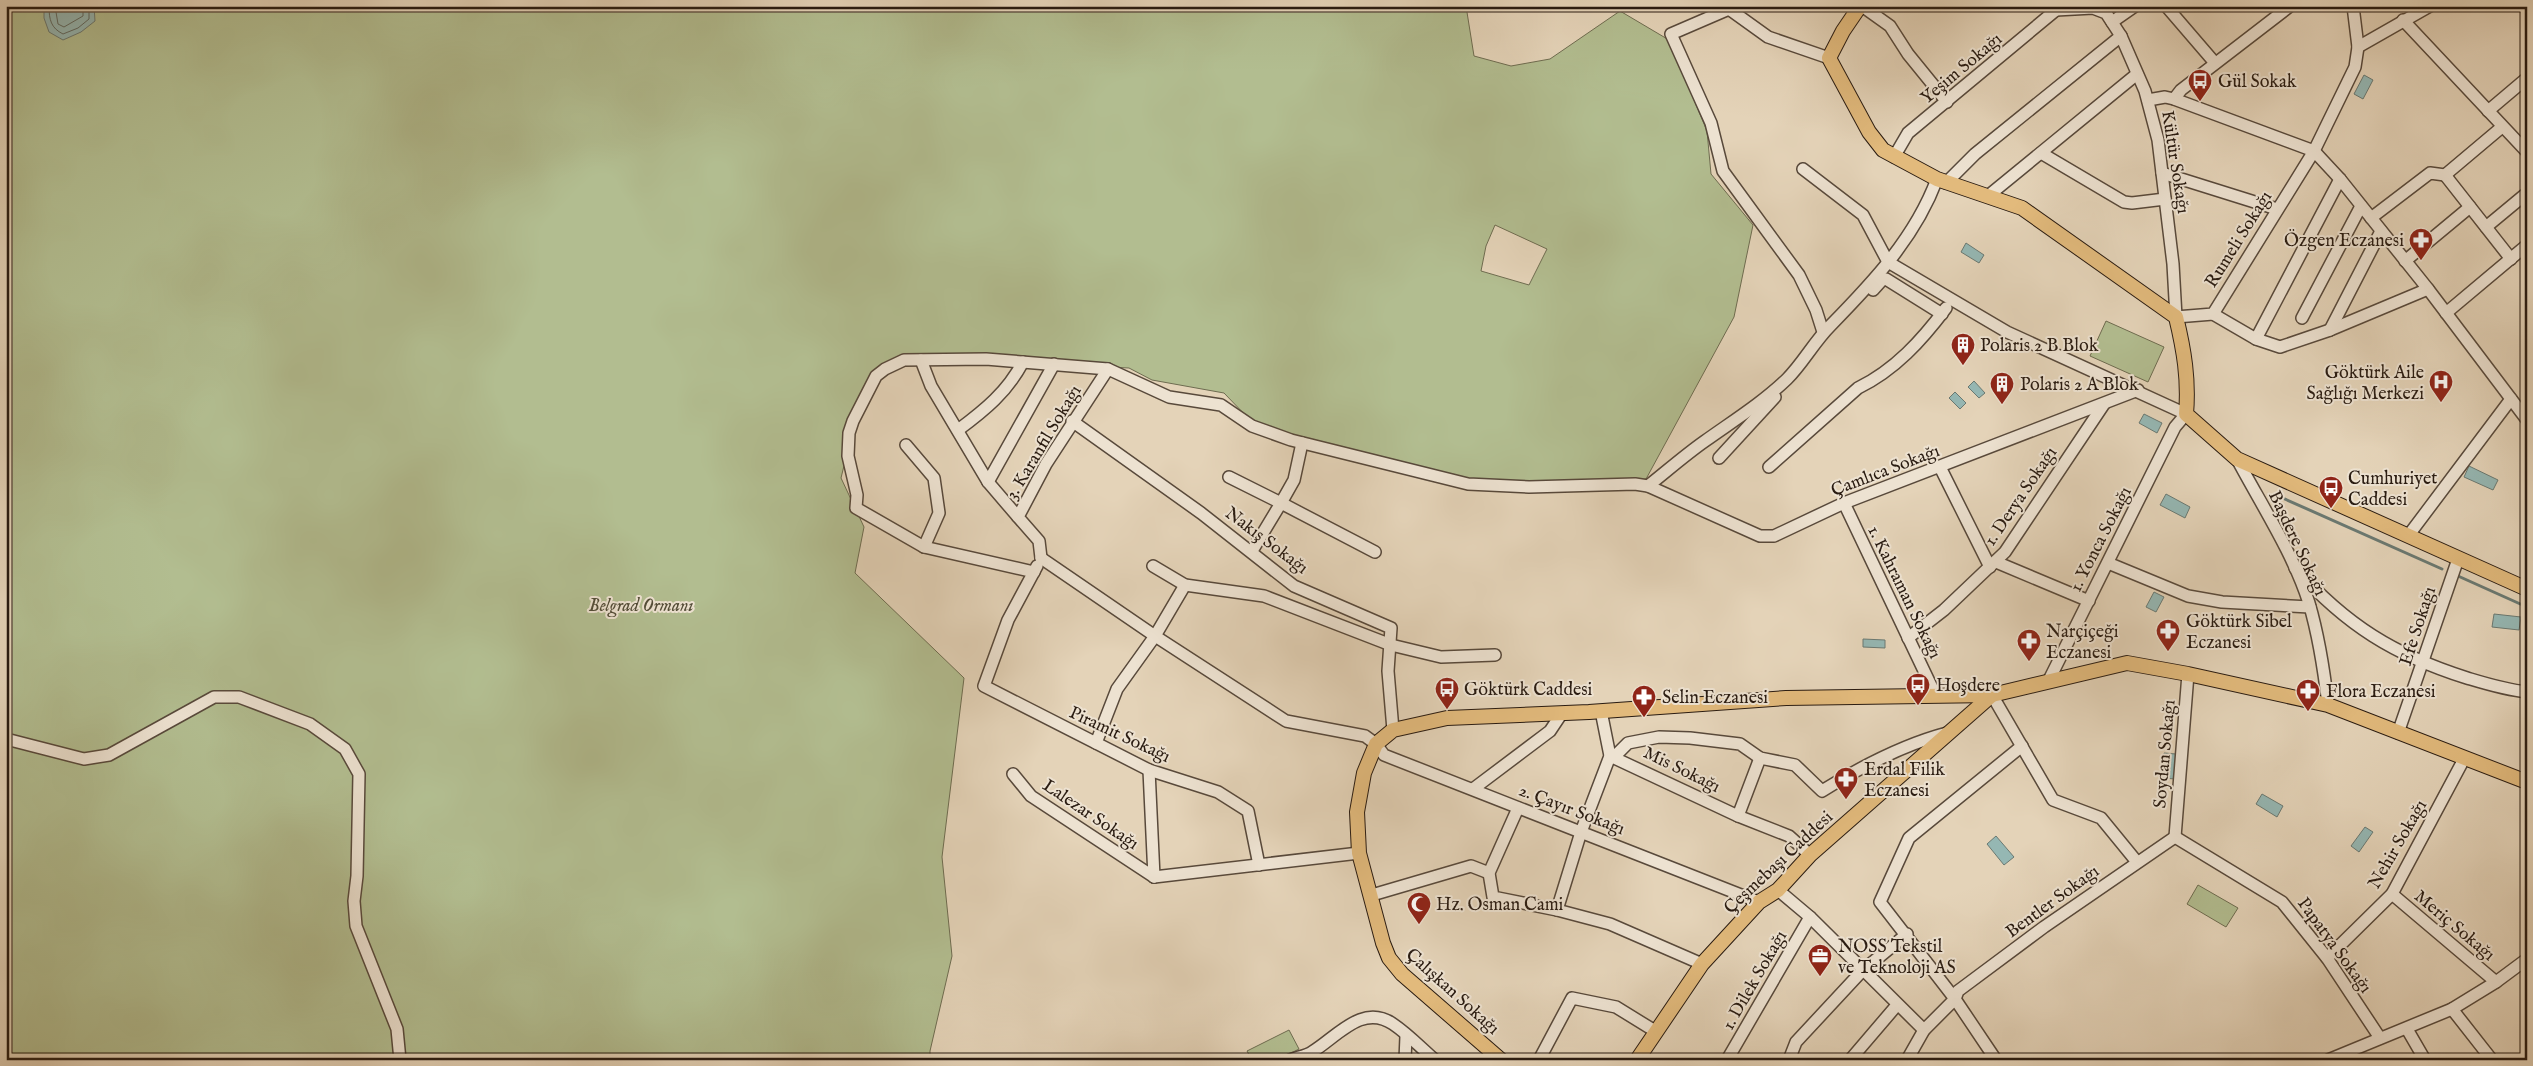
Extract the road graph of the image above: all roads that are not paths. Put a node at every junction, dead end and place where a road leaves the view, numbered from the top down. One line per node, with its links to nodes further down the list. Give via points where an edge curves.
1 (1861, 6): 13 (main road); 19 (street, via 1890,26)
2 (2135, 6): 10 (street)
3 (2166, 6): 14 (street)
4 (2290, 6): 14 (street)
5 (2353, 6): 12 (street, Rumeli Sokağı)
6 (2430, 6): 9 (street)
7 (1728, 7): 13 (street, via 1768,37); 52 (street, via 1671,34 1711,123 1723,171 1799,275)
8 (2050, 8): 10 (street, Kültür Sokağı, via 2093,8 2106,13); 19 (street, Yeşim Sokağı)
9 (2403, 20): 12 (street); 20 (street)
10 (2112, 22): 11 (street, Kültür Sokağı)
11 (2121, 36): 15 (street, Kültür Sokağı); 30 (street)
12 (2358, 48): 22 (street, Rumeli Sokağı, via 2355,67)
13 (1829, 58): 25 (main road, via 1868,132 1883,150)
14 (2215, 63): 17 (street)
15 (2137, 74): 18 (street, Kültür Sokağı); 24 (street)
16 (2527, 78): 20 (street)
17 (2174, 99): 18 (street); 22 (street)
18 (2148, 100): 27 (street, Kültür Sokağı)
19 (1947, 102): 25 (street, Yeşim Sokağı, via 1908,133)
20 (2488, 111): 21 (street)
21 (2502, 128): 23 (street); 28 (street)
22 (2314, 151): 29 (street); 36 (street, Rumeli Sokağı)
23 (2527, 152)
24 (2041, 153): 32 (street); 33 (street, via 2124,202)
25 (1894, 157): 30 (main road)
26 (1803, 169): 43 (street, via 1863,215)
27 (2162, 173): 33 (street, Kültür Sokağı); 36 (street)
28 (2445, 175): 35 (street); 37 (street, via 2430,173)
29 (2340, 179): 34 (street); 53 (street)
30 (1941, 181): 32 (main road); 43 (street, via 1906,240)
31 (2527, 194): 38 (street)
32 (1988, 196): 49 (main road, via 2022,208)
33 (2165, 200): 49 (street, Kültür Sokağı)
34 (2361, 206): 37 (street); 50 (street)
35 (2470, 207): 38 (street); 42 (street)
36 (2276, 209): 48 (street, Rumeli Sokağı)
37 (2371, 218): 39 (street)
38 (2486, 227): 41 (street)
39 (2381, 231): 42 (street); 51 (street)
40 (2527, 245): 41 (street)
41 (2511, 258): 46 (street)
42 (2406, 261): 44 (street)
43 (1888, 262): 45 (street); 52 (street)
44 (2428, 289): 46 (street); 51 (street)
45 (1952, 300): 47 (street); 58 (street, via 2007,332)
46 (2446, 313): 59 (street)
47 (1942, 314): 67 (street, via 1896,283 1882,280); 69 (street, via 1904,358 1858,388)
48 (2212, 314): 49 (street, Rumeli Sokağı); 53 (street)
49 (2176, 317): 61 (main road, via 2186,359 2189,389)
50 (2302, 318)
51 (2330, 330): 53 (street, via 2280,347)
52 (1823, 332): 73 (street, via 1788,378)
53 (2256, 339)
54 (921, 360): 55 (street); 64 (street, via 931,386); 78 (street, via 904,360 876,376 853,420 847,445 857,494 856,508)
55 (1024, 362): 56 (street); 64 (street, via 1000,396)
56 (1054, 364): 57 (street); 72 (street)
57 (1108, 369): 63 (street, 3. Karanfil Sokağı); 65 (street, via 1169,397 1221,405 1252,426)
58 (2138, 390): 60 (street, Çamlıca Sokağı); 61 (street)
59 (2511, 399): 62 (street); 77 (street)
60 (2105, 403): 70 (street, Çamlıca Sokağı); 84 (street, 1. Derya Sokağı, via 2005,552)
61 (2186, 414): 68 (main road); 83 (street, 1. Yonca Sokağı, via 2175,427)
62 (2527, 420)
63 (1072, 421): 76 (street, 3. Karanfil Sokağı); 79 (street, Nakış Sokağı)
64 (958, 430): 72 (street)
65 (1302, 442): 73 (street, via 1468,484); 74 (street, via 1294,480)
66 (906, 445): 78 (street, via 934,478 939,513)
67 (1719, 458)
68 (2238, 459): 77 (main road); 86 (street, Başdere Sokağı)
69 (1769, 467)
70 (1940, 467): 75 (street, Çamlıca Sokağı); 84 (street)
71 (1229, 477): 74 (street)
72 (988, 482): 76 (street)
73 (1648, 486): 75 (street, Çamlıca Sokağı, via 1760,536 1774,536)
74 (1282, 503): 79 (street); 80 (street)
75 (1844, 503): 93 (street, 1. Kahraman Sokağı)
76 (1018, 517): 81 (street, 3. Karanfil Sokağı, via 1039,541)
77 (2408, 536): 82 (main road)
78 (924, 547): 87 (street)
79 (1252, 552): 94 (street, Nakış Sokağı, via 1294,586 1391,628)
80 (1375, 552)
81 (1041, 558): 87 (street); 92 (street)
82 (2458, 558): 89 (main road); 96 (street, Efe Sokağı)
83 (2108, 562): 90 (street, 1. Yonca Sokağı); 91 (street, via 2188,596 2222,602)
84 (1993, 564): 90 (street); 93 (street, 1. Derya Sokağı, via 1944,610)
85 (1153, 566): 88 (street)
86 (2295, 568): 91 (street, Başdere Sokağı); 96 (street, via 2343,616 2400,653)
87 (1034, 572): 109 (street, Piramit Sokağı, via 1008,620 984,686)
88 (1185, 585): 92 (street); 94 (street, via 1264,596)
89 (2527, 589)
90 (2089, 601): 98 (street, 1. Yonca Sokağı)
91 (2310, 607): 102 (street, Başdere Sokağı, via 2322,653)
92 (1155, 636): 109 (street, via 1117,690); 110 (street, via 1286,721 1365,736)
93 (1908, 638): 101 (street, 1. Kahraman Sokağı)
94 (1391, 645): 95 (street, via 1441,658); 105 (street, Nakış Sokağı, via 1388,671)
95 (1495, 655)
96 (2423, 662): 99 (street, via 2507,690); 107 (street, Efe Sokağı)
97 (2188, 674): 98 (main road, via 2127,664); 102 (main road); 122 (street, Soydan Sokağı)
98 (2048, 682): 100 (main road)
99 (2527, 692)
100 (1992, 695): 101 (main road); 106 (main road, Çeşmebaşı Caddesi); 111 (street)
101 (1936, 696): 103 (main road, via 1786,698)
102 (2328, 705): 107 (main road)
103 (1601, 712): 104 (main road); 112 (street)
104 (1562, 713): 105 (main road, via 1447,718); 118 (street, via 1550,731)
105 (1393, 730): 110 (main road)
106 (1950, 732): 113 (street, via 1893,752 1822,791 1795,766); 124 (main road, Çeşmebaşı Caddesi)
107 (2398, 733): 114 (main road)
108 (6, 739): 149 (street, via 84,760 108,755 214,697 239,697 310,724 345,749 359,774 356,926 397,1029)
109 (1096, 743): 115 (street, Piramit Sokağı)
110 (1376, 744): 118 (street, 2. Çayır Sokağı, via 1384,755); 123 (main road, Çalışkan Sokağı, via 1364,773 1357,812)
111 (2022, 746): 125 (street, via 2053,800 2101,818); 135 (street, via 1909,838 1880,902)
112 (1612, 756): 113 (street, via 1628,743 1659,737 1740,744); 120 (street, Mis Sokağı); 121 (street)
113 (1760, 758): 120 (street)
114 (2464, 759): 117 (main road); 130 (street, Nehir Sokağı)
115 (1149, 770): 126 (street, Piramit Sokağı, via 1218,792 1248,811); 128 (street)
116 (1013, 774): 128 (street, Lalezar Sokağı, via 1031,796)
117 (2527, 782)
118 (1474, 789): 119 (street, 2. Çayır Sokağı)
119 (1518, 808): 121 (street, 2. Çayır Sokağı); 127 (street)
120 (1738, 816): 124 (street, Mis Sokağı, via 1789,836)
121 (1581, 832): 132 (street, 2. Çayır Sokağı); 133 (street)
122 (2175, 836): 125 (street, Bentler Sokağı); 136 (street, Papatya Sokağı, via 2282,902)
123 (1359, 853): 126 (street); 131 (main road, Çalışkan Sokağı)
124 (1810, 855): 129 (main road, Çeşmebaşı Caddesi)
125 (2137, 862): 141 (street, Bentler Sokağı, via 1958,991)
126 (1259, 865): 128 (street)
127 (1489, 873): 131 (street, via 1471,866); 133 (street, via 1493,898)
128 (1154, 877)
129 (1778, 890): 132 (main road, Çeşmebaşı Caddesi); 134 (street)
130 (2392, 894): 136 (street, Nehir Sokağı); 140 (street, Meriç Sokağı)
131 (1372, 895): 153 (main road, Çalışkan Sokağı, via 1382,943 1389,958 1402,974)
132 (1760, 902): 138 (main road, Çeşmebaşı Caddesi)
133 (1557, 910): 138 (street, via 1610,924)
134 (1810, 917): 139 (street); 156 (street, 1. Dilek Sokağı)
135 (1907, 934): 139 (street); 141 (street)
136 (2327, 958): 148 (street, Papatya Sokağı)
137 (2527, 959): 140 (street)
138 (1702, 964): 146 (main road, Çeşmebaşı Caddesi)
139 (1862, 971): 142 (street); 157 (street, via 1796,1042)
140 (2496, 982): 143 (street)
141 (1956, 999): 145 (street, Bentler Sokağı); 160 (street)
142 (1896, 1006): 145 (street); 158 (street)
143 (2452, 1009): 144 (street); 163 (street)
144 (2407, 1029): 148 (street); 162 (street)
145 (1924, 1030): 159 (street, Bentler Sokağı)
146 (1655, 1032): 154 (street, via 1616,1007 1572,998); 155 (main road, Çeşmebaşı Caddesi)
147 (1406, 1036): 150 (street, via 1394,1024 1380,1017 1367,1016 1341,1030 1311,1053); 151 (street); 152 (street)
148 (2380, 1038): 161 (street)
149 (400, 1060)
150 (1290, 1060)
151 (1405, 1060)
152 (1435, 1060)
153 (1501, 1060)
154 (1539, 1060)
155 (1637, 1060)
156 (1727, 1060)
157 (1789, 1060)
158 (1850, 1060)
159 (1907, 1060)
160 (1996, 1060)
161 (2329, 1060)
162 (2424, 1060)
163 (2492, 1060)

